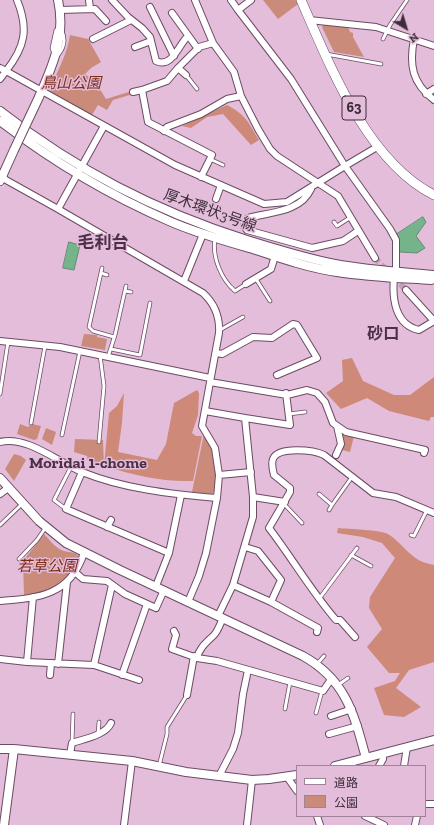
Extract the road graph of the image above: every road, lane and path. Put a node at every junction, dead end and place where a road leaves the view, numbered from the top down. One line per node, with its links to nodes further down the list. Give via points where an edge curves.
1 (17, 0): 32 (street, via 23,14 24,37 17,58)
2 (58, 0): 12 (street)
3 (89, 0): 11 (street)
4 (112, 0): 15 (street)
5 (195, 0): 24 (street)
6 (231, 0): 13 (street)
7 (251, 0): 13 (street)
8 (301, 0): 16 (main road, 63)
9 (407, 0): 18 (lane)
10 (150, 7): 29 (street)
11 (90, 9): 12 (street); 17 (street, via 95,9)
12 (60, 10): 39 (street, via 61,28 55,58)
13 (238, 10): 50 (street, via 291,79)
14 (172, 13): 19 (street)
15 (131, 20): 20 (street); 23 (street, via 142,28)
16 (310, 20): 18 (street, via 357,24); 28 (main road, 63)
17 (106, 21)
18 (387, 30): 21 (lane); 22 (street)
19 (188, 36): 27 (street); 29 (street)
20 (93, 39)
21 (383, 39)
22 (414, 39): 25 (street); 40 (street, via 412,70)
23 (151, 41): 26 (street); 29 (street, via 156,61 165,62)
24 (213, 43): 27 (street); 41 (street, via 234,72)
25 (434, 46)
26 (135, 47)
27 (198, 50): 31 (street)
28 (326, 54): 30 (lane); 47 (main road, 63, via 340,84)
29 (174, 56)
30 (381, 64)
31 (178, 68): 33 (street); 37 (street, via 168,80)
32 (3, 70): 34 (street); 39 (street)
33 (186, 75): 36 (lane)
34 (0, 79)
35 (434, 88): 40 (street)
36 (197, 89)
37 (142, 90): 38 (street); 46 (street, via 148,122)
38 (133, 92)
39 (40, 94): 45 (street); 52 (street, bridge)
40 (426, 94): 42 (street)
41 (241, 96): 46 (street, via 227,99 201,114 167,127); 54 (street, via 270,149)
42 (434, 100)
43 (0, 111): 51 (street, 厚木環状3号線)
44 (0, 121): 51 (street, 厚木環状3号線, via 31,144)
45 (104, 126): 51 (street); 53 (street)
46 (164, 131): 48 (street, via 212,155)
47 (377, 147): 50 (street); 57 (main road, 63, via 410,181)
48 (210, 159): 49 (lane); 53 (street)
49 (223, 165)
50 (346, 166): 54 (street); 70 (street, via 396,240)
51 (78, 170): 59 (street); 63 (street, 厚木環状3号線, via 138,206); 70 (street, 厚木環状3号線, via 206,227 284,252)
52 (1, 177): 59 (street)
53 (201, 177): 55 (street)
54 (318, 184): 56 (street); 60 (street, via 338,196)
55 (221, 185): 56 (street, via 264,204 287,202); 58 (street)
56 (311, 188): 62 (street, via 304,199 290,208 282,212 248,218 244,226 247,230 312,248 343,241)
57 (434, 195)
58 (216, 199)
59 (58, 209): 74 (street)
60 (351, 218): 61 (lane, via 337,226); 62 (street)
61 (334, 222)
62 (358, 232): 66 (street)
63 (204, 234): 64 (street, 厚木環状3号線); 74 (street)
64 (215, 238): 65 (street, 厚木環状3号線); 75 (lane, via 216,259 222,275 235,291)
65 (275, 256): 70 (street, 厚木環状3号線, via 336,272); 72 (street, via 271,269)
66 (375, 258)
67 (102, 268): 68 (lane)
68 (101, 273): 69 (lane); 85 (lane, via 89,327 92,331)
69 (107, 274)
70 (395, 274): 71 (street, 厚木環状3号線); 73 (street, 厚木環状3号線); 83 (street, via 395,308 409,326 419,330)
71 (434, 275)
72 (256, 278): 75 (street); 80 (lane)
73 (434, 280)
74 (184, 281): 84 (street, via 211,300 216,310)
75 (246, 284)
76 (126, 286): 78 (lane)
77 (406, 290): 83 (street)
78 (125, 291): 79 (lane); 85 (lane)
79 (131, 292)
80 (270, 301)
81 (150, 303): 89 (lane, via 140,355)
82 (243, 317): 84 (lane)
83 (434, 321)
84 (219, 330): 91 (street)
85 (114, 337): 89 (lane)
86 (0, 341): 87 (street)
87 (8, 342): 88 (street); 96 (lane)
88 (45, 346): 90 (street); 102 (lane)
89 (111, 349): 93 (lane)
90 (80, 351): 92 (street); 104 (lane)
91 (216, 353): 94 (street, via 222,354 254,336 272,338 293,324 297,325 316,358); 95 (street)
92 (100, 355): 93 (street); 106 (lane, via 104,386)
93 (108, 356): 95 (street)
94 (277, 375)
95 (210, 380): 97 (street); 98 (street)
96 (0, 394)
97 (286, 394): 100 (street); 103 (street, via 308,390 317,393 325,402 333,423)
98 (205, 411): 101 (street); 112 (street, via 202,426 214,448)
99 (305, 412): 100 (lane)
100 (289, 414): 101 (street, via 290,425)
101 (245, 418): 111 (street)
102 (31, 423)
103 (338, 426): 107 (street, via 352,434 381,443 425,450); 108 (street, via 341,444)
104 (62, 435)
105 (0, 442): 109 (street, via 23,443)
106 (99, 442)
107 (424, 453)
108 (336, 455)
109 (71, 466): 110 (street); 124 (lane, via 54,500)
110 (82, 472): 118 (street, via 125,485); 124 (street)
111 (251, 472): 112 (street); 119 (street)
112 (219, 475): 120 (street)
113 (352, 477): 121 (street, via 316,451 278,453 272,461 274,475 290,488); 123 (lane); 125 (street, via 376,495 390,495)
114 (0, 478): 115 (street)
115 (8, 488): 116 (street); 122 (street)
116 (0, 494)
117 (319, 494): 123 (lane)
118 (181, 495): 120 (street); 137 (street)
119 (253, 497): 121 (street); 134 (street, via 253,517)
120 (217, 498): 150 (street, via 202,568)
121 (285, 503): 129 (lane); 148 (street, via 269,528)
122 (22, 504): 130 (lane); 131 (street)
123 (332, 505): 126 (lane)
124 (66, 509): 132 (street)
125 (428, 509): 127 (street); 133 (lane, via 414,536)
126 (329, 510)
127 (434, 512)
128 (111, 520): 132 (street)
129 (302, 523)
130 (0, 525)
131 (46, 527): 136 (street); 139 (lane)
132 (107, 528): 137 (street)
133 (411, 535)
134 (245, 547): 144 (street); 151 (street, via 258,551 281,580)
135 (357, 548): 138 (lane)
136 (84, 553): 141 (street); 145 (street)
137 (169, 553): 145 (street)
138 (351, 556): 140 (lane); 148 (lane)
139 (19, 559)
140 (371, 566)
141 (76, 573): 142 (street); 143 (street, via 84,579 107,581)
142 (67, 582): 147 (street, via 55,590); 162 (street)
143 (112, 585): 152 (street); 164 (street)
144 (233, 585): 151 (street); 153 (street)
145 (156, 586): 146 (street)
146 (164, 590): 150 (street); 152 (street, via 156,608)
147 (33, 597): 149 (street); 160 (street)
148 (319, 599): 156 (street, via 336,620 340,620)
149 (0, 601)
150 (188, 602): 153 (street)
151 (271, 602): 155 (street, via 318,628)
152 (147, 604): 167 (street)
153 (221, 617): 158 (street, via 215,634); 163 (street)
154 (174, 632): 158 (street, via 176,635 172,649)
155 (317, 632)
156 (355, 637)
157 (324, 656): 163 (lane)
158 (196, 657): 165 (street); 174 (street)
159 (0, 659): 160 (street)
160 (27, 662): 161 (street)
161 (51, 663): 162 (street); 166 (street)
162 (58, 664): 164 (street)
163 (317, 664): 168 (street)
164 (94, 665): 167 (street)
165 (248, 670): 171 (street); 199 (street, via 238,733)
166 (50, 675)
167 (122, 675): 170 (street)
168 (332, 678): 172 (street); 173 (street)
169 (348, 678): 172 (lane)
170 (139, 680)
171 (290, 682): 173 (street); 175 (lane)
172 (338, 685): 176 (street)
173 (322, 690): 177 (lane)
174 (187, 695): 197 (lane, via 167,726)
175 (285, 709)
176 (352, 709): 179 (street); 182 (street)
177 (316, 713)
178 (73, 714): 186 (lane)
179 (331, 716)
180 (99, 722): 183 (lane)
181 (111, 723): 183 (street, via 107,730)
182 (358, 726): 184 (street); 192 (street)
183 (98, 734): 186 (street)
184 (329, 734)
185 (434, 740): 187 (street)
186 (72, 743): 190 (street)
187 (407, 747): 191 (street); 196 (street)
188 (0, 749): 189 (street)
189 (14, 749): 190 (street); 204 (street)
190 (70, 754): 193 (street)
191 (383, 754): 192 (street); 195 (street)
192 (366, 758): 194 (street)
193 (132, 760): 197 (street); 205 (street)
194 (339, 765)
195 (380, 765)
196 (404, 765)
197 (159, 766): 199 (street)
198 (296, 775): 200 (street)
199 (219, 776): 201 (street)
200 (286, 777): 201 (street); 202 (street)
201 (252, 780): 206 (street)
202 (296, 790)
203 (367, 817): 207 (street)
204 (4, 825)
205 (124, 825)
206 (247, 825)
207 (384, 825)

